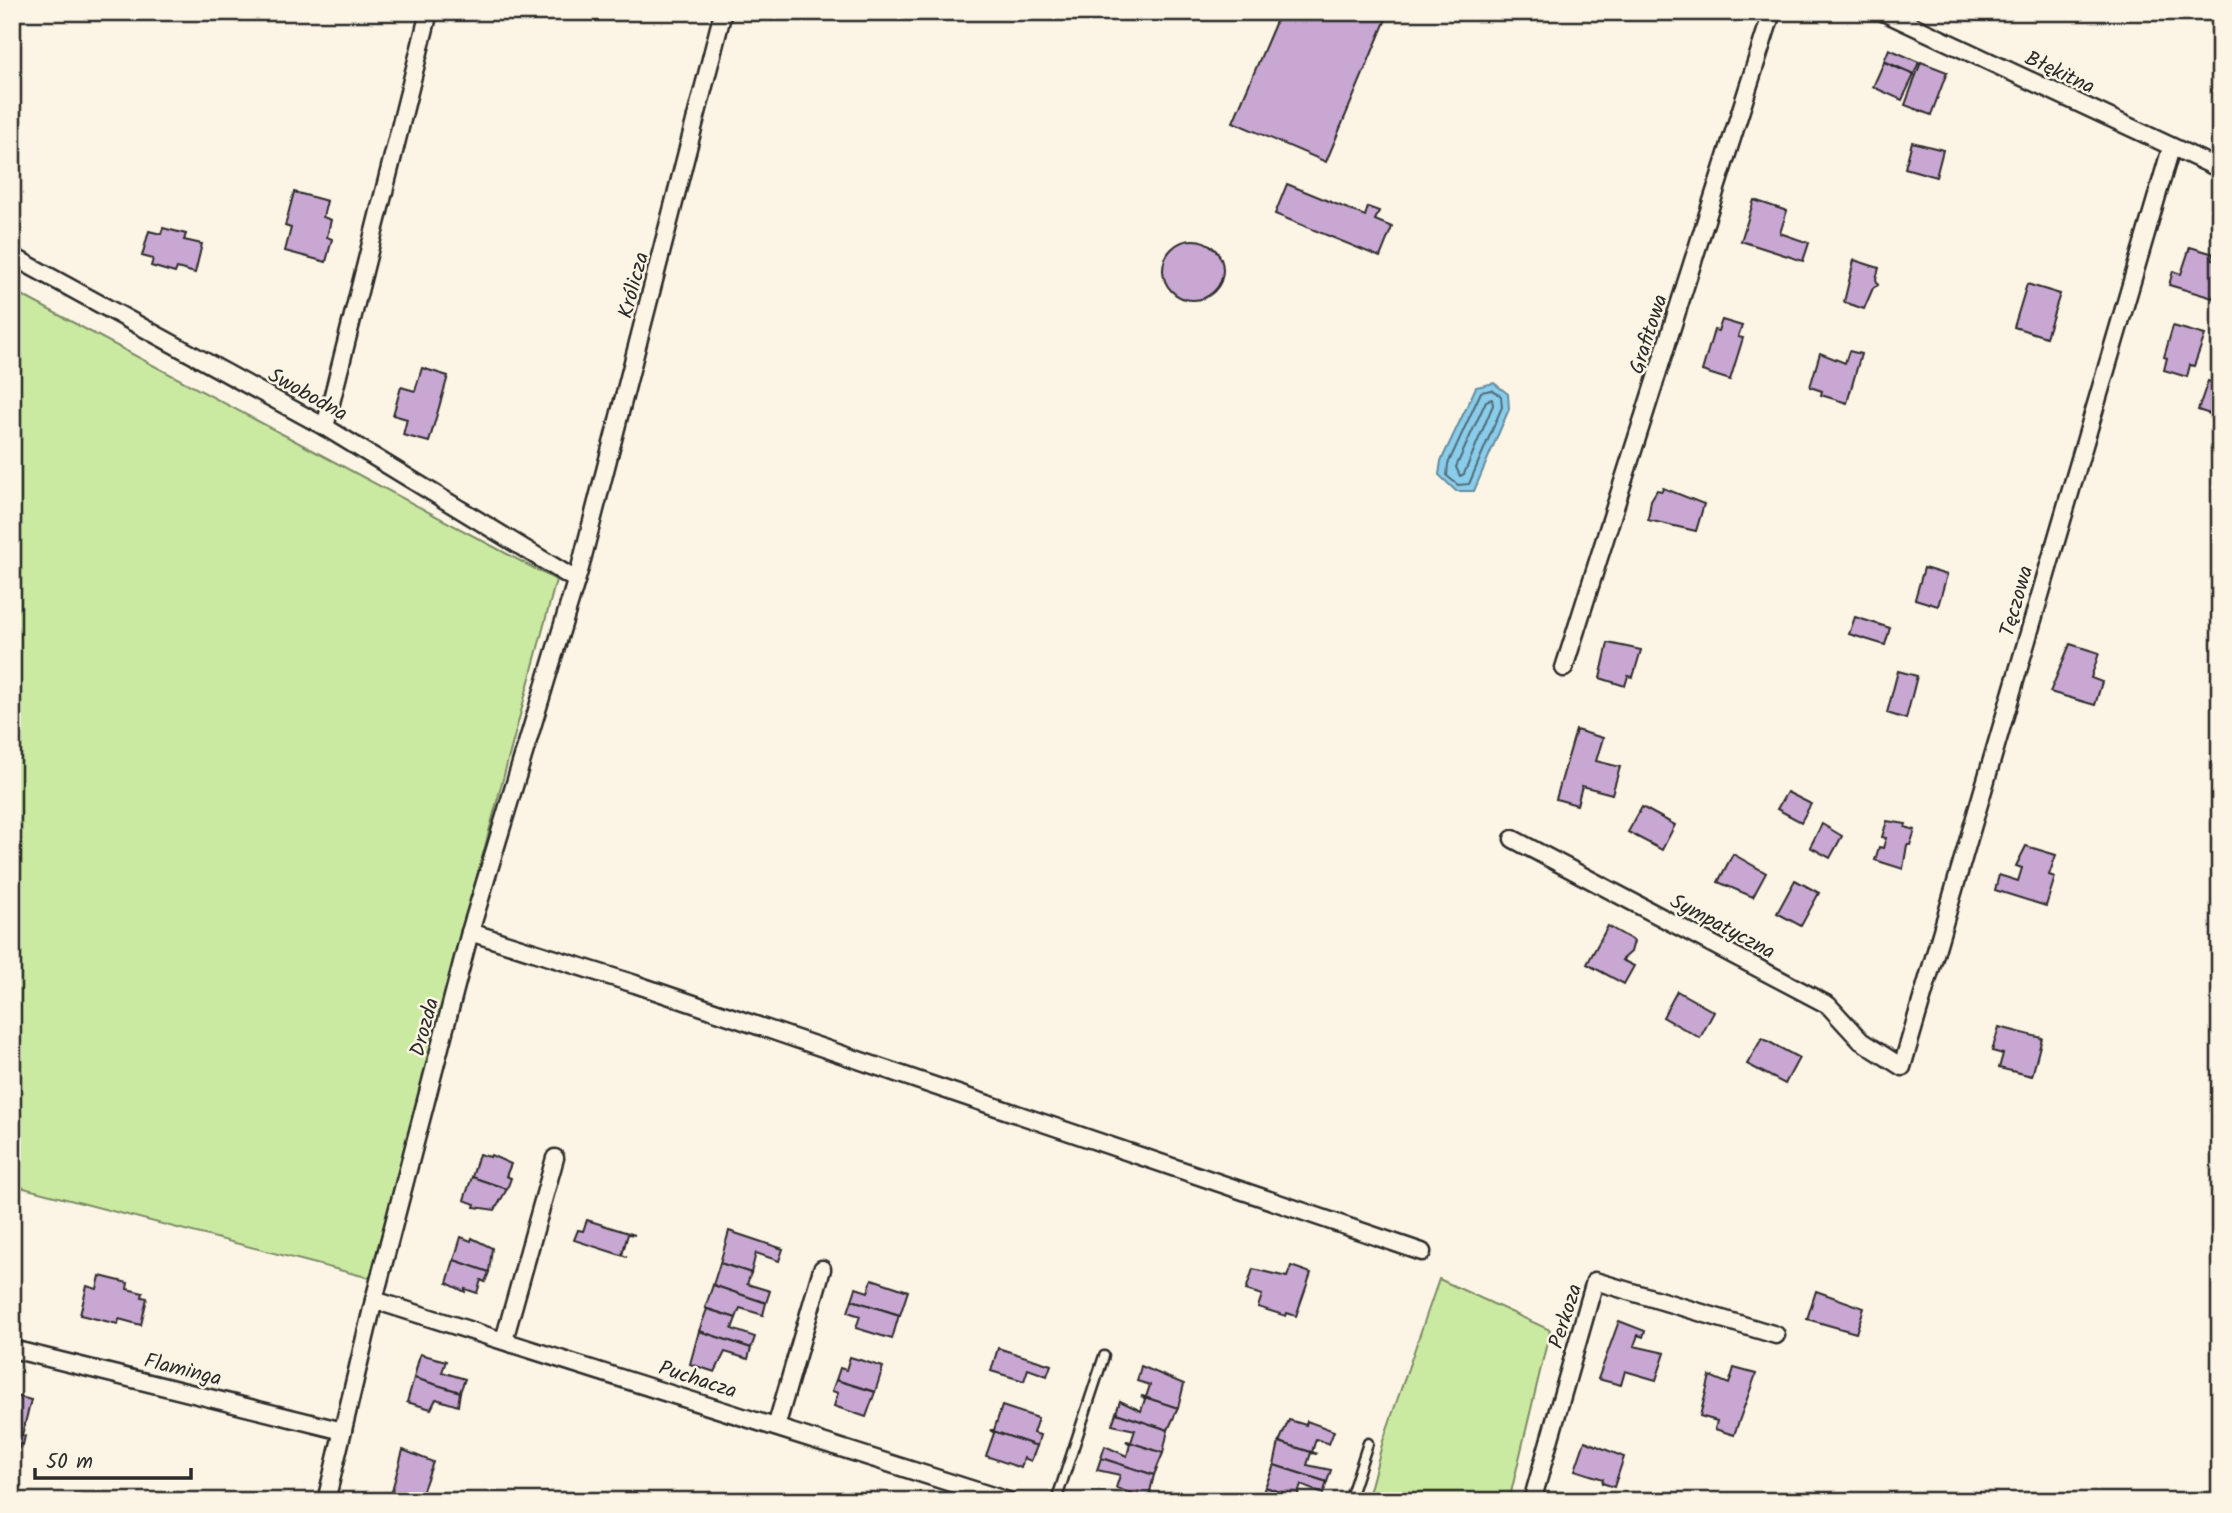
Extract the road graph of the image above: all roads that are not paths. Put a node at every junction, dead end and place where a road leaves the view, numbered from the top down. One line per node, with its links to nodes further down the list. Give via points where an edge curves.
1 (429, 12): 8 (street)
2 (723, 12): 9 (street, Królicza)
3 (1772, 12): 10 (street, Grafitowa)
4 (1883, 12): 5 (street, Błękitna)
5 (2171, 148): 6 (street, Błękitna); 13 (street, Tęczowa)
6 (2220, 169)
7 (12, 256): 8 (street, Swobodna)
8 (325, 426): 9 (street, Swobodna)
9 (578, 574): 12 (street, Drozda)
10 (1564, 668)
11 (1513, 839): 13 (street, Sympatyczna, via 1828,1005 1861,1041)
12 (470, 932): 15 (street); 17 (street, Drozda)
13 (1902, 1067)
14 (555, 1158): 19 (street)
15 (1422, 1252)
16 (822, 1269): 22 (street)
17 (374, 1300): 19 (street, Puchacza); 23 (street, Drozda)
18 (1776, 1335): 29 (street, Perkoza, via 1595,1282)
19 (504, 1340): 22 (street, Puchacza)
20 (12, 1349): 23 (street, Flaminga)
21 (1104, 1356): 27 (lane)
22 (776, 1427): 26 (street, Puchacza)
23 (343, 1431): 25 (street, Drozda)
24 (1368, 1443): 28 (lane)
25 (326, 1501)
26 (1008, 1501)
27 (1056, 1501)
28 (1349, 1501)
29 (1532, 1501)

